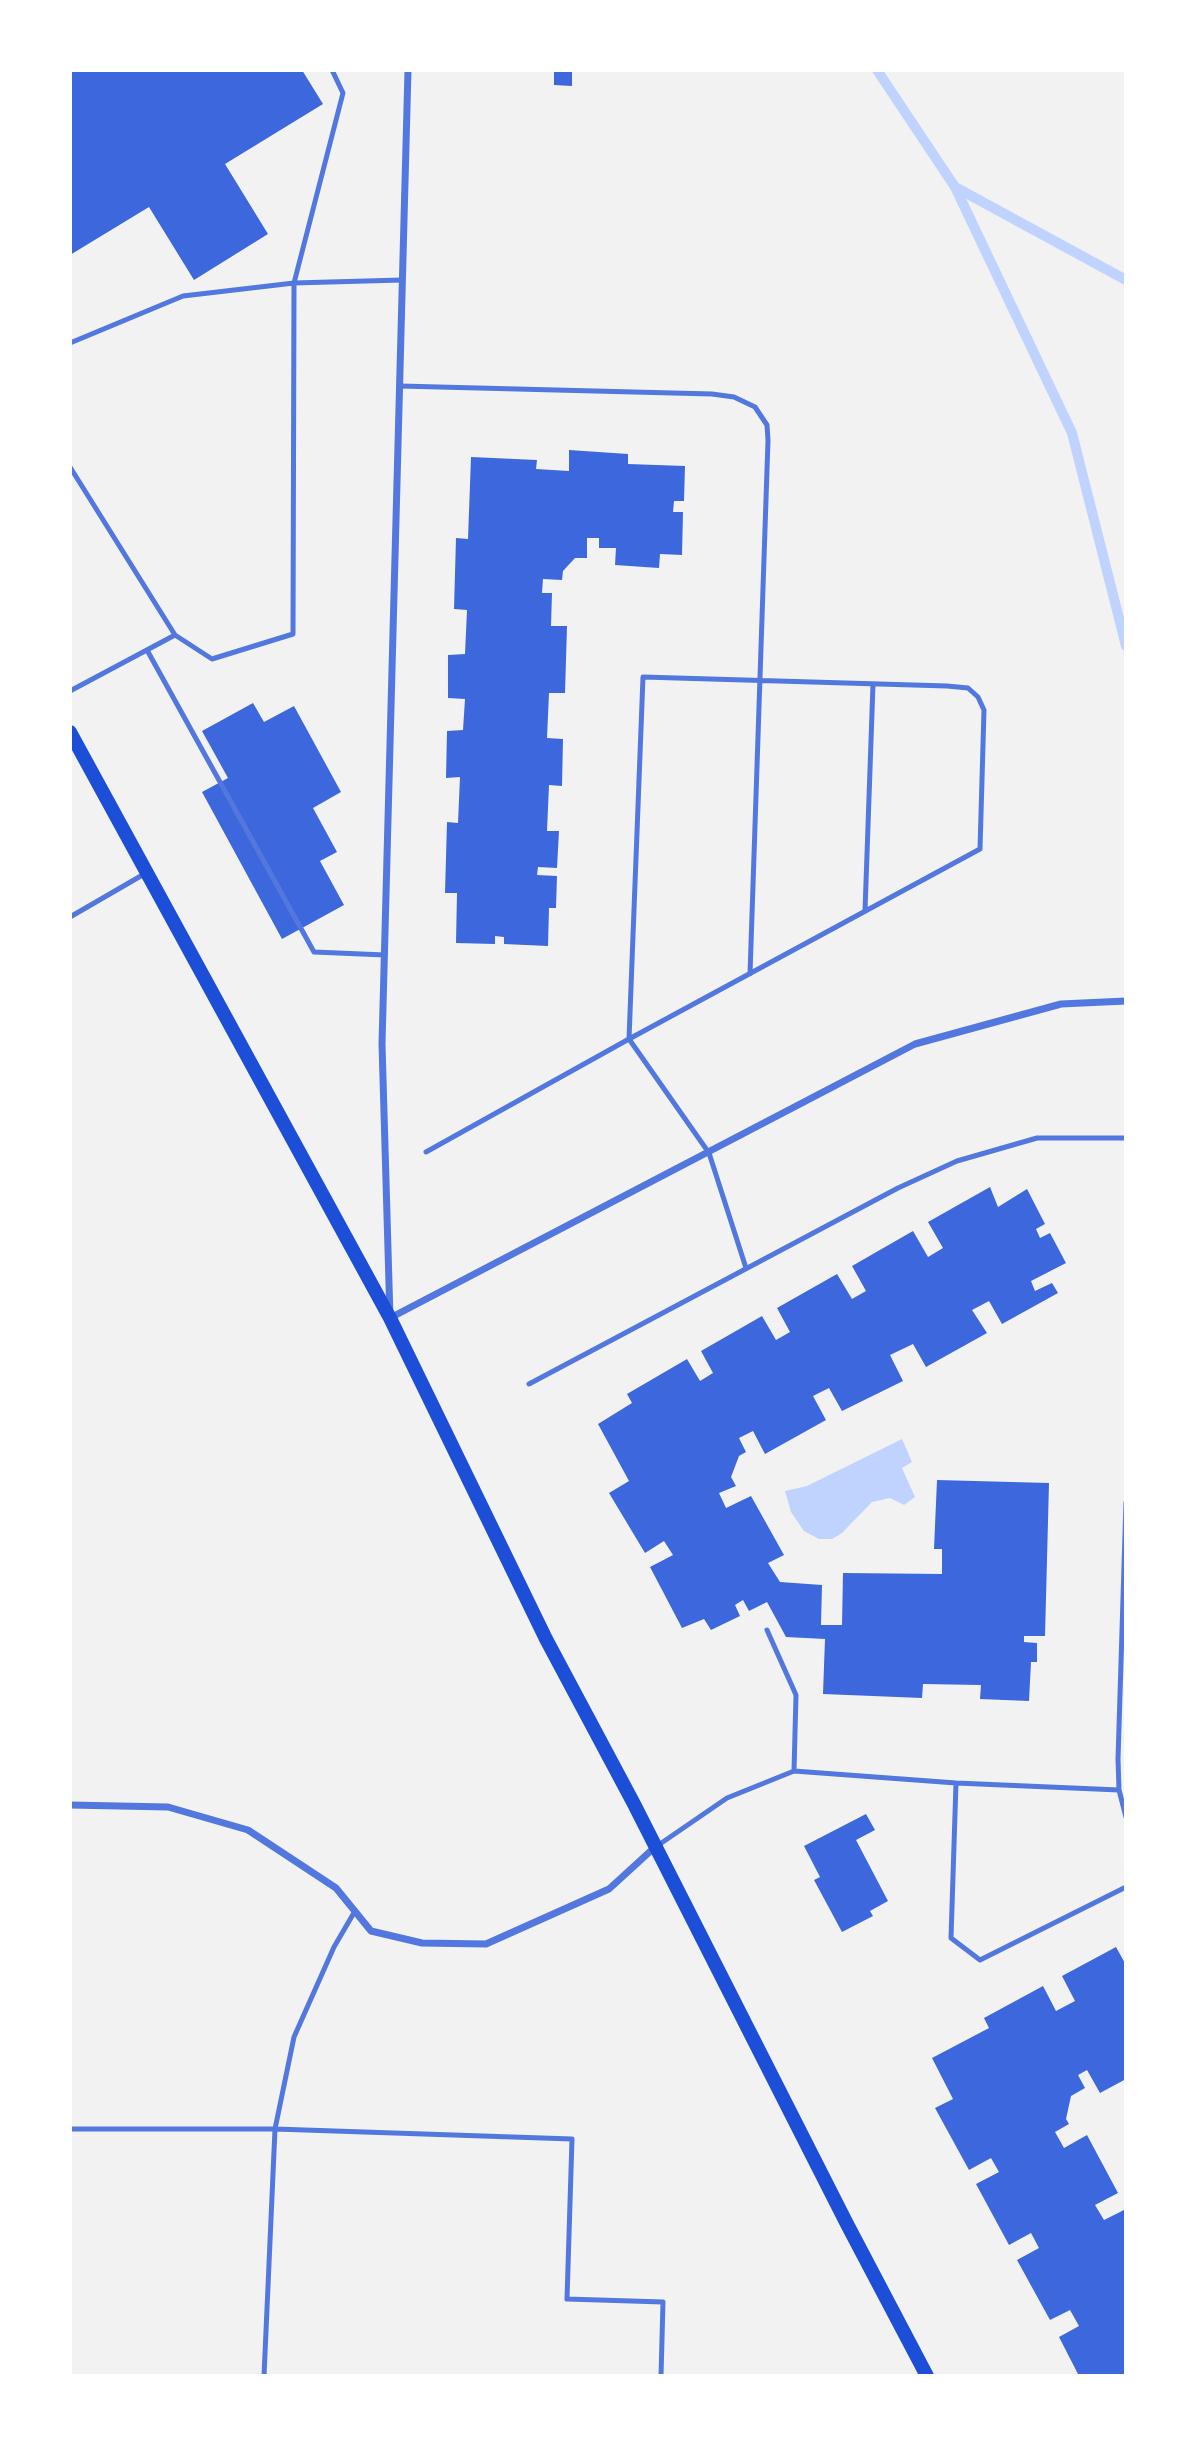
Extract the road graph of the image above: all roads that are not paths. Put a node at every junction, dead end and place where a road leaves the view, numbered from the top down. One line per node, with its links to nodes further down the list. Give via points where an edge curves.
1 (332, 70): 4 (lane, via 343,93)
2 (408, 70): 3 (street)
3 (402, 280): 4 (lane); 6 (street)
4 (293, 283): 5 (lane, via 183,296); 8 (lane, via 293,634 212,659)
5 (70, 343)
6 (400, 386): 10 (lane, via 712,394 755,407 766,425 768,440); 17 (street)
7 (70, 467): 8 (lane)
8 (175, 635): 9 (lane)
9 (147, 650): 12 (lane); 17 (lane, via 314,952)
10 (760, 681): 11 (lane); 18 (lane); 20 (lane, via 643,677)
11 (873, 684): 15 (lane); 15 (lane, via 968,688 978,697 984,710 980,849)
12 (70, 691)
13 (70, 732): 14 (main road)
14 (148, 872): 16 (lane); 25 (main road)
15 (865, 911): 18 (lane)
16 (70, 917)
17 (385, 955): 25 (street, via 382,1044)
18 (750, 974): 20 (lane)
19 (1126, 1001): 23 (street, via 1060,1004 915,1044)
20 (629, 1039): 22 (lane); 23 (lane)
21 (1126, 1138): 24 (lane, via 1037,1138 957,1161)
22 (426, 1152)
23 (709, 1153): 24 (lane); 25 (street)
24 (746, 1268): 26 (lane)
25 (390, 1318): 34 (main road, via 547,1639)
26 (529, 1384)
27 (1126, 1502): 31 (lane)
28 (767, 1630): 29 (lane, via 796,1695)
29 (794, 1771): 30 (lane); 34 (lane, via 727,1798)
30 (956, 1783): 31 (lane); 35 (lane, via 951,1938 980,1960)
31 (1119, 1790): 33 (lane)
32 (70, 1805): 36 (street, via 168,1807 247,1830 336,1888)
33 (1126, 1817)
34 (656, 1847): 36 (street, via 609,1889 486,1944 422,1943 371,1931); 41 (main road)
35 (1126, 1887)
36 (355, 1911): 38 (lane, via 294,2037)
37 (70, 2129): 38 (lane)
38 (275, 2129): 39 (lane); 40 (lane, via 572,2139 567,2299 663,2302)
39 (264, 2376)
40 (661, 2376)
41 (927, 2376)

